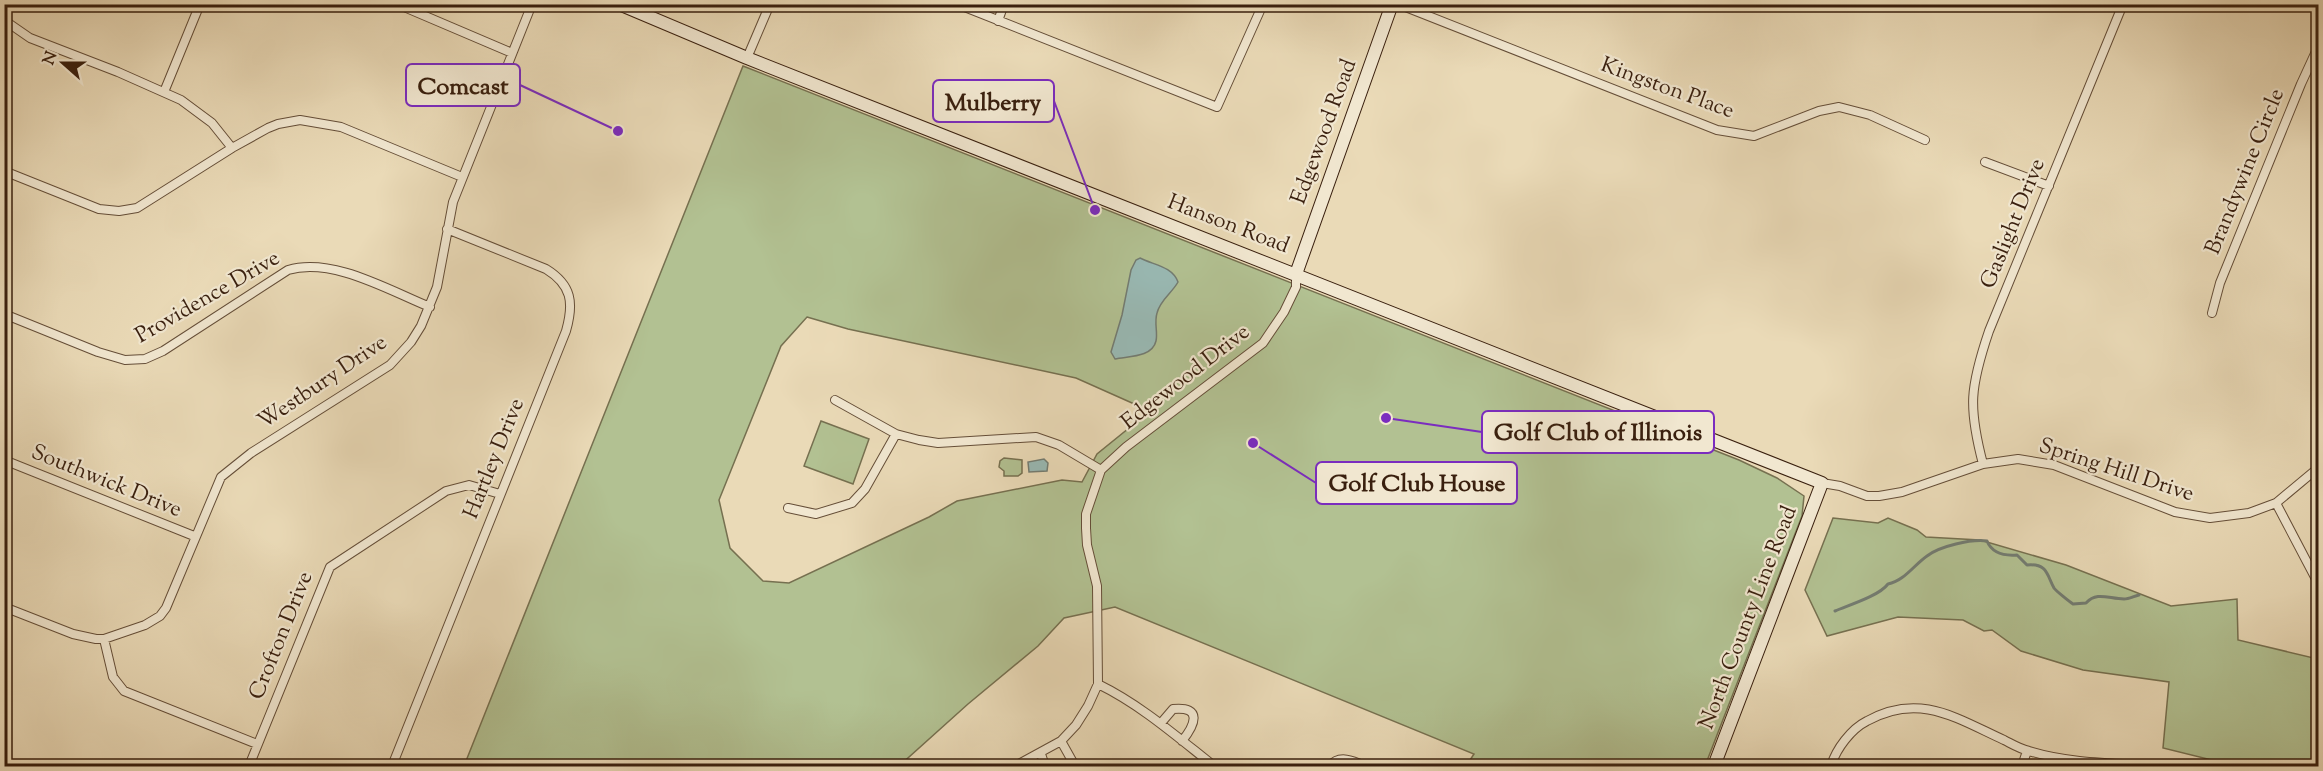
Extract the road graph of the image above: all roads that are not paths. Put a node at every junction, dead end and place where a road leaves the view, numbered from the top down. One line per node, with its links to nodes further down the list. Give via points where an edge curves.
1 (201, 4): 17 (street)
2 (397, 4): 15 (street)
3 (532, 4): 15 (street, Westbury Drive)
4 (619, 4): 16 (street, Hanson Road)
5 (770, 4): 16 (street)
6 (957, 4): 13 (street)
7 (1004, 4): 13 (street)
8 (1263, 4): 13 (street, via 1217,106)
9 (1392, 4): 25 (street, Edgewood Road)
10 (1398, 4): 18 (street, Kingston Place, via 1717,130 1754,136 1839,107 1870,115)
11 (2123, 4): 23 (street, Gaslight Drive)
12 (4, 20): 17 (street, via 30,38)
13 (998, 21)
14 (2319, 47): 27 (street, Brandywine Circle, via 2220,283)
15 (512, 52): 22 (street, Westbury Drive)
16 (747, 58): 25 (street, Hanson Road)
17 (164, 92): 19 (street, via 202,114)
18 (1925, 140)
19 (232, 148): 21 (street, via 137,208 119,212 88,206); 22 (street, via 278,124 320,122)
20 (1985, 162): 23 (street)
21 (4, 171)
22 (462, 177): 24 (street, Westbury Drive)
23 (2049, 186): 32 (street, Gaslight Drive, via 1975,374 1973,419)
24 (447, 230): 26 (street, Westbury Drive); 36 (street, Hartley Drive, via 546,269 566,286 569,296 566,331)
25 (1296, 274): 34 (street, Edgewood Drive, via 1296,286 1284,312 1263,343); 35 (street, Hanson Road)
26 (430, 307): 28 (street, Providence Drive, via 338,269 300,267 288,270 163,351 133,360 98,352); 39 (street, Westbury Drive, via 411,342 390,365 228,470 216,484)
27 (2212, 313)
28 (4, 314)
29 (835, 400): 30 (street)
30 (896, 434): 34 (street, via 938,443 1036,436); 38 (street, via 865,489 852,503 816,514)
31 (4, 460): 39 (street, Southwick Drive)
32 (1983, 464): 35 (street, Spring Hill Drive, via 1879,496); 37 (street, Spring Hill Drive, via 2018,459 2054,465 2175,512 2210,518 2249,513)
33 (2319, 468): 37 (street, Spring Hill Drive)
34 (1101, 470): 43 (street, via 1086,514 1087,545 1097,586)
35 (1822, 483): 58 (street, North County Line Road)
36 (500, 494): 47 (street, Crofton Drive, via 469,485 446,491 330,567); 51 (street, Hartley Drive)
37 (2276, 503): 40 (street)
38 (788, 508)
39 (195, 536): 42 (street, Westbury Drive, via 160,616)
40 (2319, 583)
41 (4, 606): 42 (street, Westbury Drive, via 85,638)
42 (104, 639): 47 (street, via 113,677 124,691)
43 (1098, 684): 44 (street); 45 (street, via 1076,725)
44 (1161, 723): 46 (street); 46 (street, via 1173,709 1189,711 1194,727)
45 (1061, 741): 49 (street); 54 (street)
46 (1182, 741): 55 (street)
47 (257, 744): 50 (street, Crofton Drive)
48 (2028, 751): 59 (street, via 1937,710 1909,707 1862,723 1840,748); 60 (street); 61 (street, via 2071,760)
49 (1041, 754): 52 (street); 53 (street)
50 (249, 766)
51 (392, 766)
52 (1015, 766)
53 (1045, 766)
54 (1075, 766)
55 (1214, 766)
56 (1330, 766): 57 (street, via 1342,758)
57 (1365, 766)
58 (1714, 766)
59 (1831, 766)
60 (2022, 766)
61 (2161, 766)

